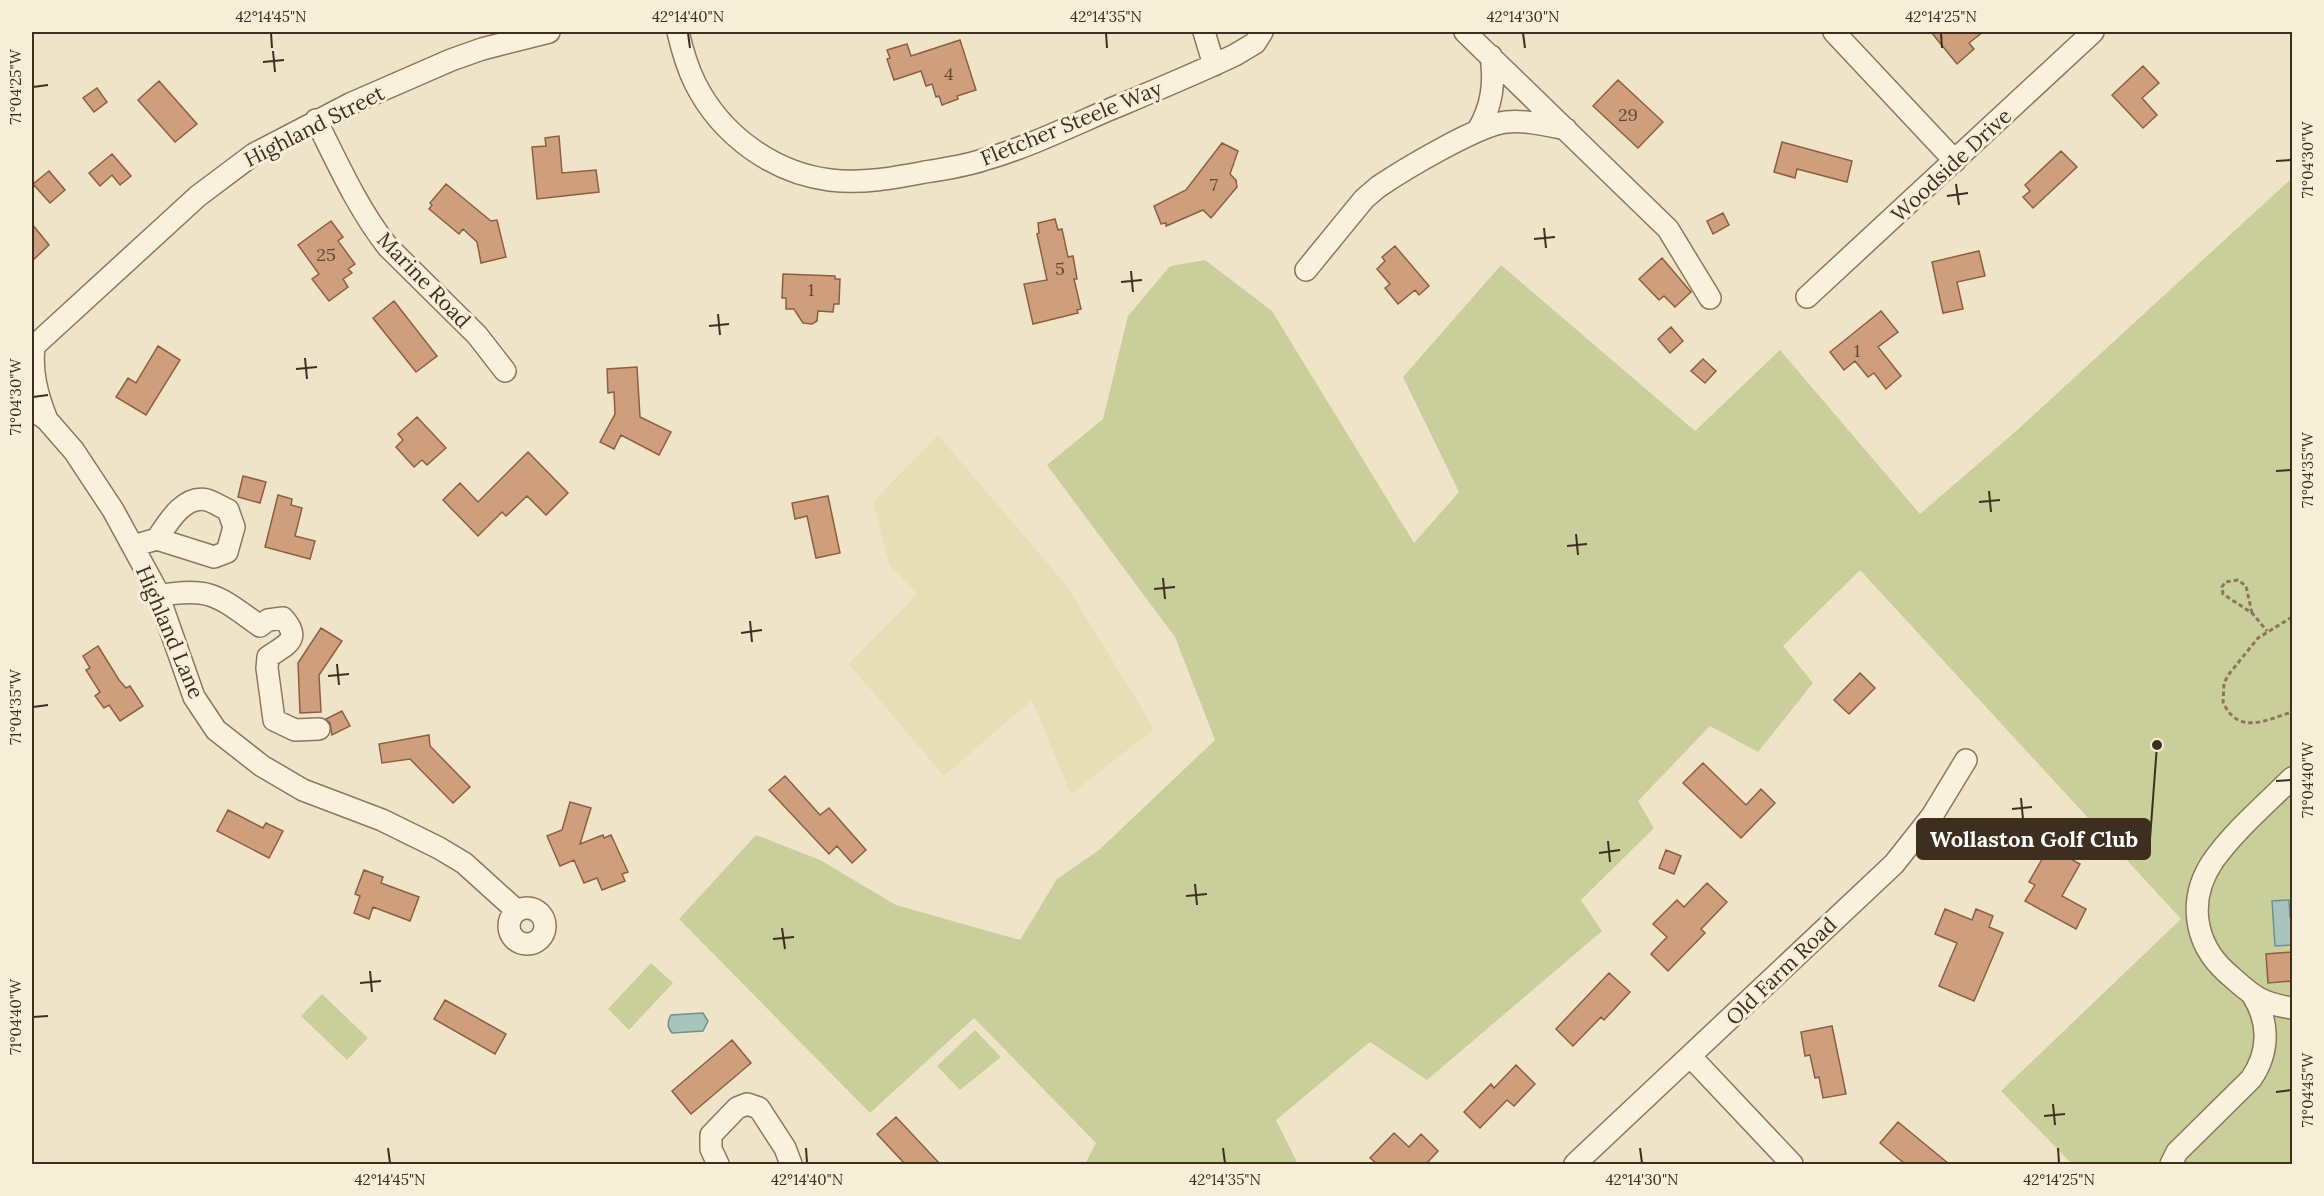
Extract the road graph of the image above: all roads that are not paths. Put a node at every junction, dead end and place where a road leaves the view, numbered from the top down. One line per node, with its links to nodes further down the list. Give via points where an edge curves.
1 (549, 32): 8 (street, Highland Street)
2 (678, 32): 10 (street, Fletcher Steele Way, via 700,93 731,132 778,165 831,180 889,178 983,161 1027,146)
3 (1204, 32): 10 (street)
4 (1262, 32): 10 (street, Fletcher Steele Way, via 1255,43)
5 (1465, 32): 9 (street)
6 (1834, 32): 14 (street)
7 (2093, 32): 14 (street, Woodside Drive)
8 (485, 40): 11 (street, Highland Street)
9 (1491, 56): 12 (street); 13 (street, via 1491,99)
10 (1214, 65)
11 (316, 120): 18 (street, Highland Street, via 254,154 211,185); 19 (street, Marine Road, via 378,234 477,335)
12 (1566, 129): 13 (street, via 1504,122); 17 (street, via 1668,229)
13 (1478, 130): 15 (street, via 1378,187)
14 (1955, 161): 16 (street, Woodside Drive)
15 (1306, 270)
16 (1807, 297)
17 (1710, 298)
18 (32, 345): 20 (street, Highland Lane)
19 (505, 371)
20 (39, 414): 22 (street, Highland Lane, via 86,467)
21 (157, 539): 22 (street)
22 (133, 546): 23 (street, Highland Lane)
23 (158, 596): 24 (street, via 179,592 214,595); 29 (street, Highland Lane, via 194,697 216,730 262,766 303,790 382,820 456,858)
24 (260, 626): 25 (street); 25 (street, via 268,620 283,618 293,636 289,644)
25 (268, 657): 26 (street, via 274,720 295,730)
26 (319, 729)
27 (1966, 760): 32 (street, Old Farm Road, via 1943,801 1900,857)
28 (2292, 778): 30 (street, via 2219,854 2200,891 2198,926 2205,947 2218,965)
29 (516, 910)
30 (2253, 996): 31 (street); 37 (street, via 2262,1014 2266,1038 2258,1070 2177,1152)
31 (2292, 1008)
32 (1691, 1057): 35 (street, Old Farm Road); 36 (street)
33 (718, 1164): 34 (street, via 711,1149 711,1135 737,1108 747,1104 759,1108)
34 (791, 1164)
35 (1575, 1164)
36 (1792, 1164)
37 (2171, 1164)

